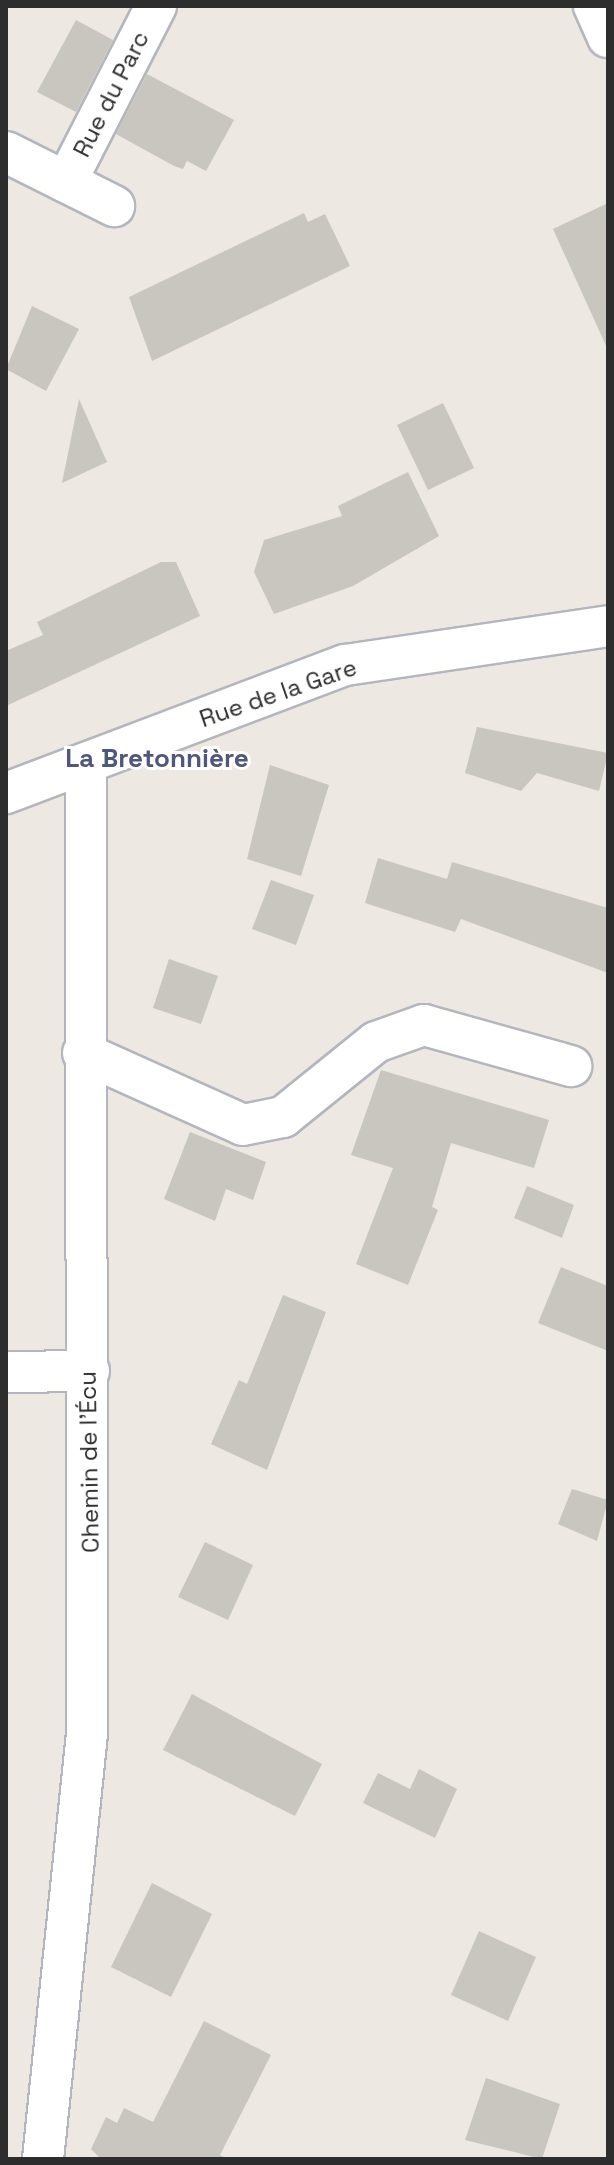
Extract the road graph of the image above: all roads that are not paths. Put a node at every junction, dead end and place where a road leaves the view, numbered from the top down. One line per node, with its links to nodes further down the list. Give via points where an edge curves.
1 (156, 6): 5 (street, Rue du Parc)
2 (594, 6): 3 (street)
3 (608, 37)
4 (6, 152): 5 (street, Rue du Parc)
5 (66, 182): 6 (street, Rue du Parc)
6 (114, 206)
7 (608, 626): 8 (street, Rue de la Gare, via 345,665)
8 (86, 763): 9 (street, Rue de la Gare); 10 (street, Chemin de l'Écu)
9 (6, 793)
10 (83, 1053): 11 (street, via 243,1125 283,1117 376,1042 424,1025); 12 (street, Chemin de l'Écu)
11 (571, 1066)
12 (89, 1371): 13 (street); 14 (street, Chemin de l'Écu, via 87,1734)
13 (6, 1372)
14 (43, 2159)

